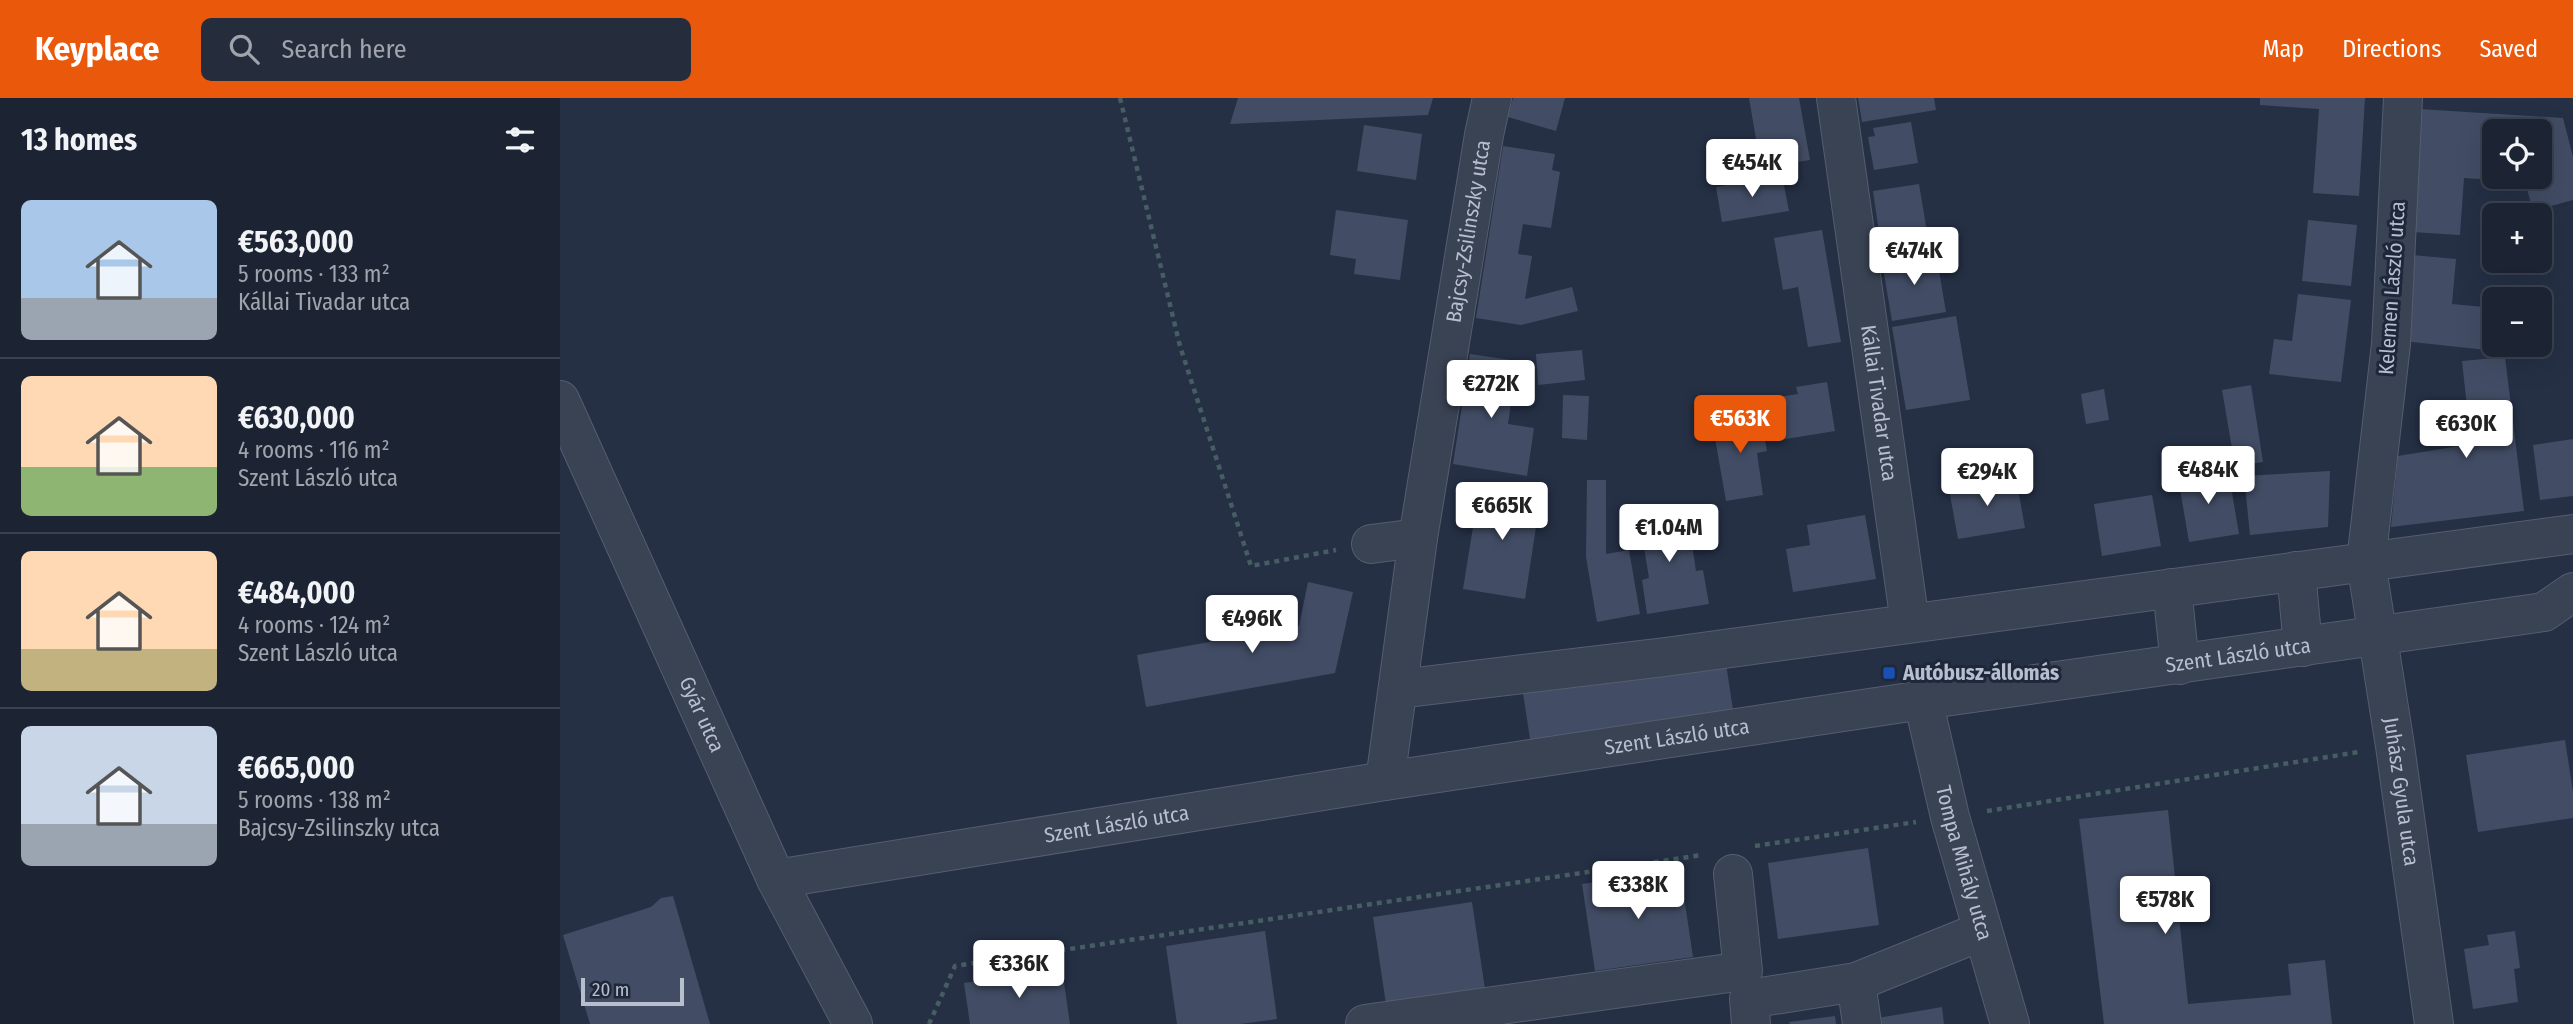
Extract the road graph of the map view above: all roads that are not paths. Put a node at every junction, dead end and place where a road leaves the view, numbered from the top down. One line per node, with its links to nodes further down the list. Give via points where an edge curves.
1 (1492, 98): 6 (street, Bajcsy-Zsilinszky utca)
2 (1836, 98): 12 (street, Kállai Tivadar utca)
3 (2403, 98): 8 (street, Kelemen László utca, via 2391,344)
4 (560, 400): 20 (street, Gyár utca)
5 (2573, 534): 8 (street)
6 (1418, 538): 7 (street); 16 (street, Bajcsy-Zsilinszky utca)
7 (1371, 544)
8 (2366, 562): 9 (street); 13 (street, Juhász Gyula utca)
9 (2296, 571): 10 (street); 14 (street)
10 (2172, 588): 12 (street); 15 (street)
11 (2573, 592): 13 (street, Szent László utca, via 2544,612)
12 (1910, 623): 16 (street)
13 (2378, 636): 14 (street, Szent László utca); 28 (street, Juhász Gyula utca)
14 (2303, 647): 15 (street, Szent László utca)
15 (2180, 665): 17 (street, Szent László utca)
16 (1399, 689): 18 (street, Bajcsy-Zsilinszky utca)
17 (1923, 700): 18 (street, Szent László utca); 21 (street, Tompa Mihály utca)
18 (1385, 781): 20 (street, Szent László utca)
19 (1730, 858): 23 (street)
20 (776, 878): 25 (street, Gyár utca)
21 (1982, 931): 22 (street); 27 (street, Tompa Mihály utca)
22 (1856, 982): 23 (street); 26 (street)
23 (1748, 998): 24 (street)
24 (1376, 1023)
25 (853, 1024)
26 (1862, 1024)
27 (2010, 1024)
28 (2434, 1024)

